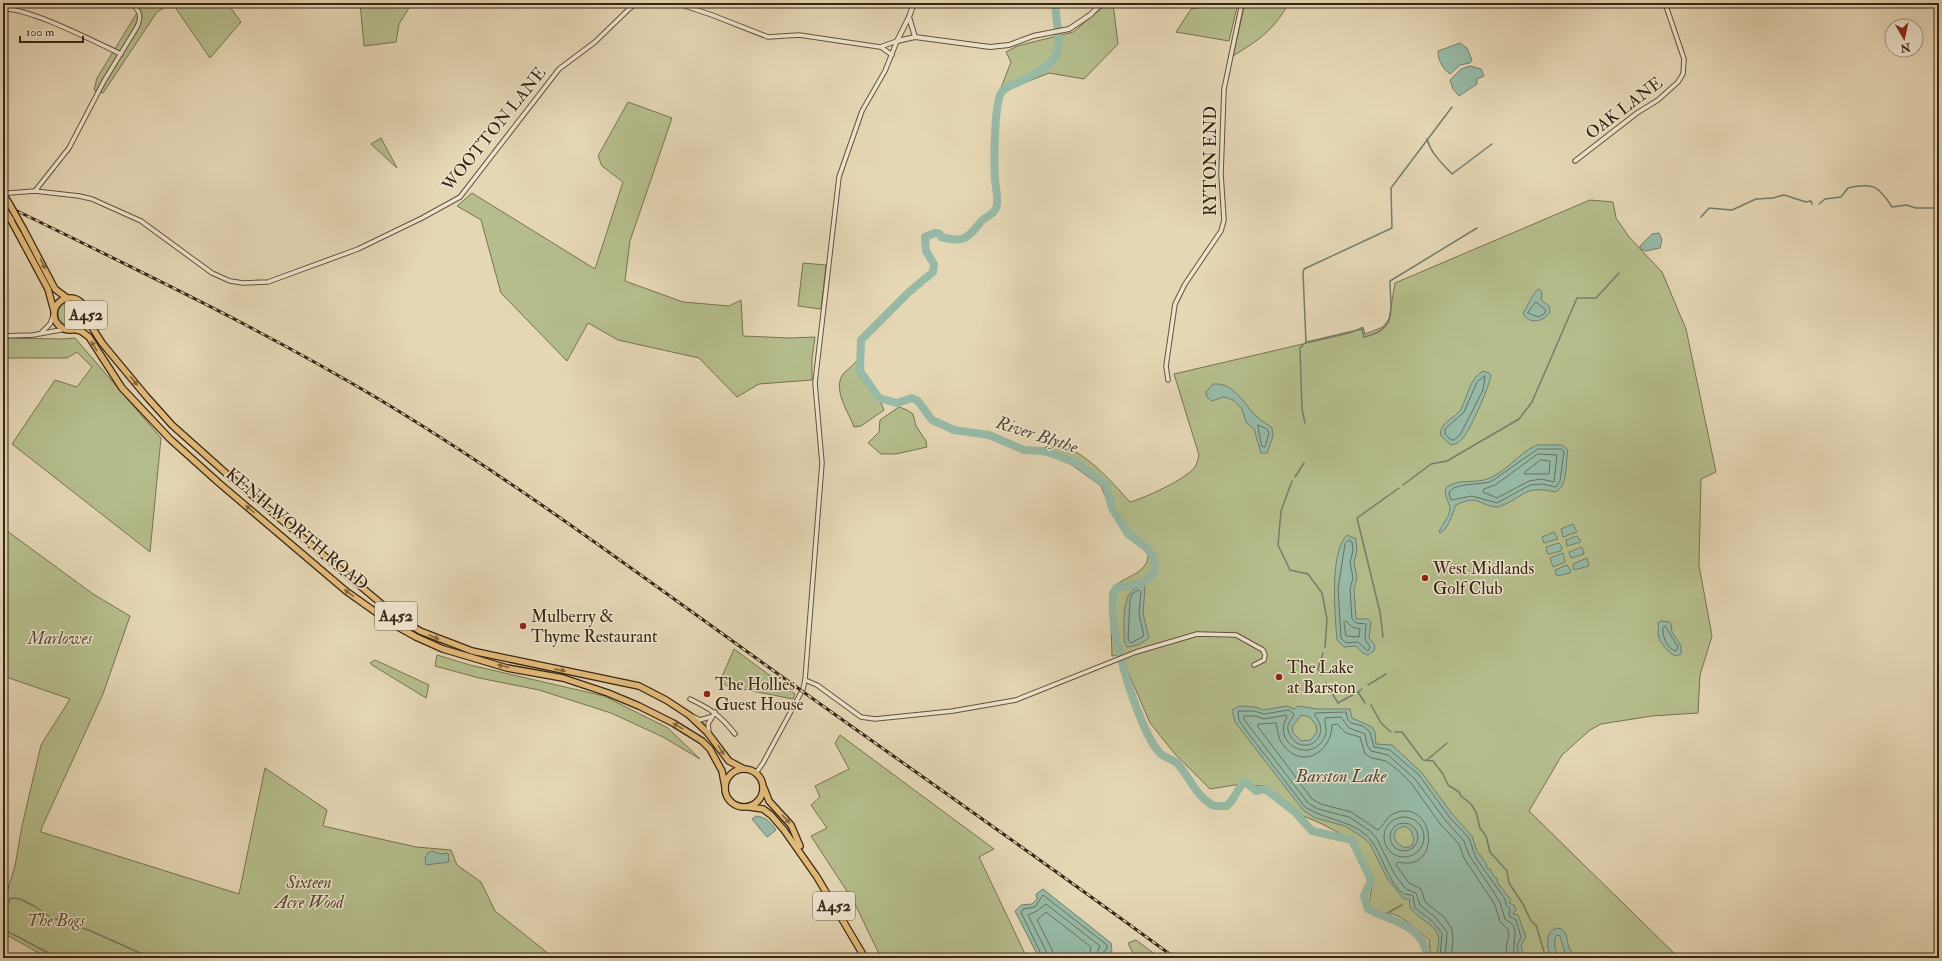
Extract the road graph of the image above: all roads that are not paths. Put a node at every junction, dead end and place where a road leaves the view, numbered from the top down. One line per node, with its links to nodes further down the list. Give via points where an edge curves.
1 (132, 3): 13 (street, via 140,13 141,19)
2 (637, 3): 18 (street, WOOTTON LANE, via 595,42 559,69 460,197 358,249 268,282 251,284 230,281 212,273 140,221 117,209 79,196)
3 (676, 3): 12 (street, via 768,37 799,35)
4 (914, 3): 9 (street)
5 (1102, 3): 10 (street, via 1069,29 1033,36 1009,45 990,47)
6 (1242, 3): 28 (street, RYTON END, via 1224,89 1221,174 1224,220 1221,231 1185,284 1175,304 1166,366)
7 (1665, 3): 15 (street, OAK LANE, via 1684,59 1683,74 1658,100)
8 (3, 9): 13 (street, via 16,10 37,17)
9 (909, 17): 10 (street); 11 (street)
10 (916, 37): 11 (street)
11 (897, 41): 12 (street); 14 (street)
12 (880, 47): 14 (street)
13 (121, 54): 16 (street, via 104,81 70,148)
14 (892, 55): 30 (street, via 862,111 839,177 815,383 822,463)
15 (1575, 161)
16 (40, 186): 17 (street); 18 (street)
17 (35, 191): 18 (street, WOOTTON LANE); 19 (street, WOOTTON LANE)
18 (44, 192)
19 (3, 194): 21 (highway, A452, one-way to 21, bridge, via 55,289)
20 (3, 207): 22 (highway, A452, bridge, via 48,289)
21 (67, 298): 22 (highway, A452, via 59,302); 23 (highway, A452, via 76,299)
22 (54, 312): 24 (highway, A452, via 58,324); 26 (street, via 48,327)
23 (86, 312): 25 (highway, A452, via 82,323); 33 (highway, KENILWORTH ROAD / A452, one-way to 33, via 102,343 172,424 228,475 396,616 420,631 472,651 639,686)
24 (66, 329): 25 (highway, A452); 26 (street)
25 (73, 329): 39 (highway, KENILWORTH ROAD / A452, one-way to 25, via 722,771 710,749 702,741 639,706 563,678 507,668 450,652 391,624 340,585 170,438 122,388 89,337)
26 (39, 334): 27 (street)
27 (3, 336)
28 (1168, 380)
29 (1254, 666): 30 (street, via 1264,660 1263,650 1236,635 1198,634 1136,652 1016,700 875,719 861,717 817,685)
30 (805, 680): 38 (street, via 803,689)
31 (690, 698): 32 (street)
32 (715, 712): 34 (street); 35 (street)
33 (689, 715): 34 (street, KENILWORTH ROAD, via 700,720); 36 (highway, KENILWORTH ROAD / A452)
34 (710, 718): 36 (street)
35 (735, 734)
36 (709, 735): 37 (highway, KENILWORTH ROAD / A452, one-way to 37, via 728,761)
37 (744, 769): 38 (highway, A452); 39 (highway, via 731,774)
38 (756, 773): 40 (highway, A452)
39 (725, 786): 41 (highway, A452, via 729,799 734,804)
40 (764, 788): 41 (highway, via 759,800); 42 (highway, A452, one-way to 42, via 775,808 791,825)
41 (749, 806): 42 (highway, A452, via 771,815)
42 (803, 854): 43 (highway, A452)
43 (865, 958)

